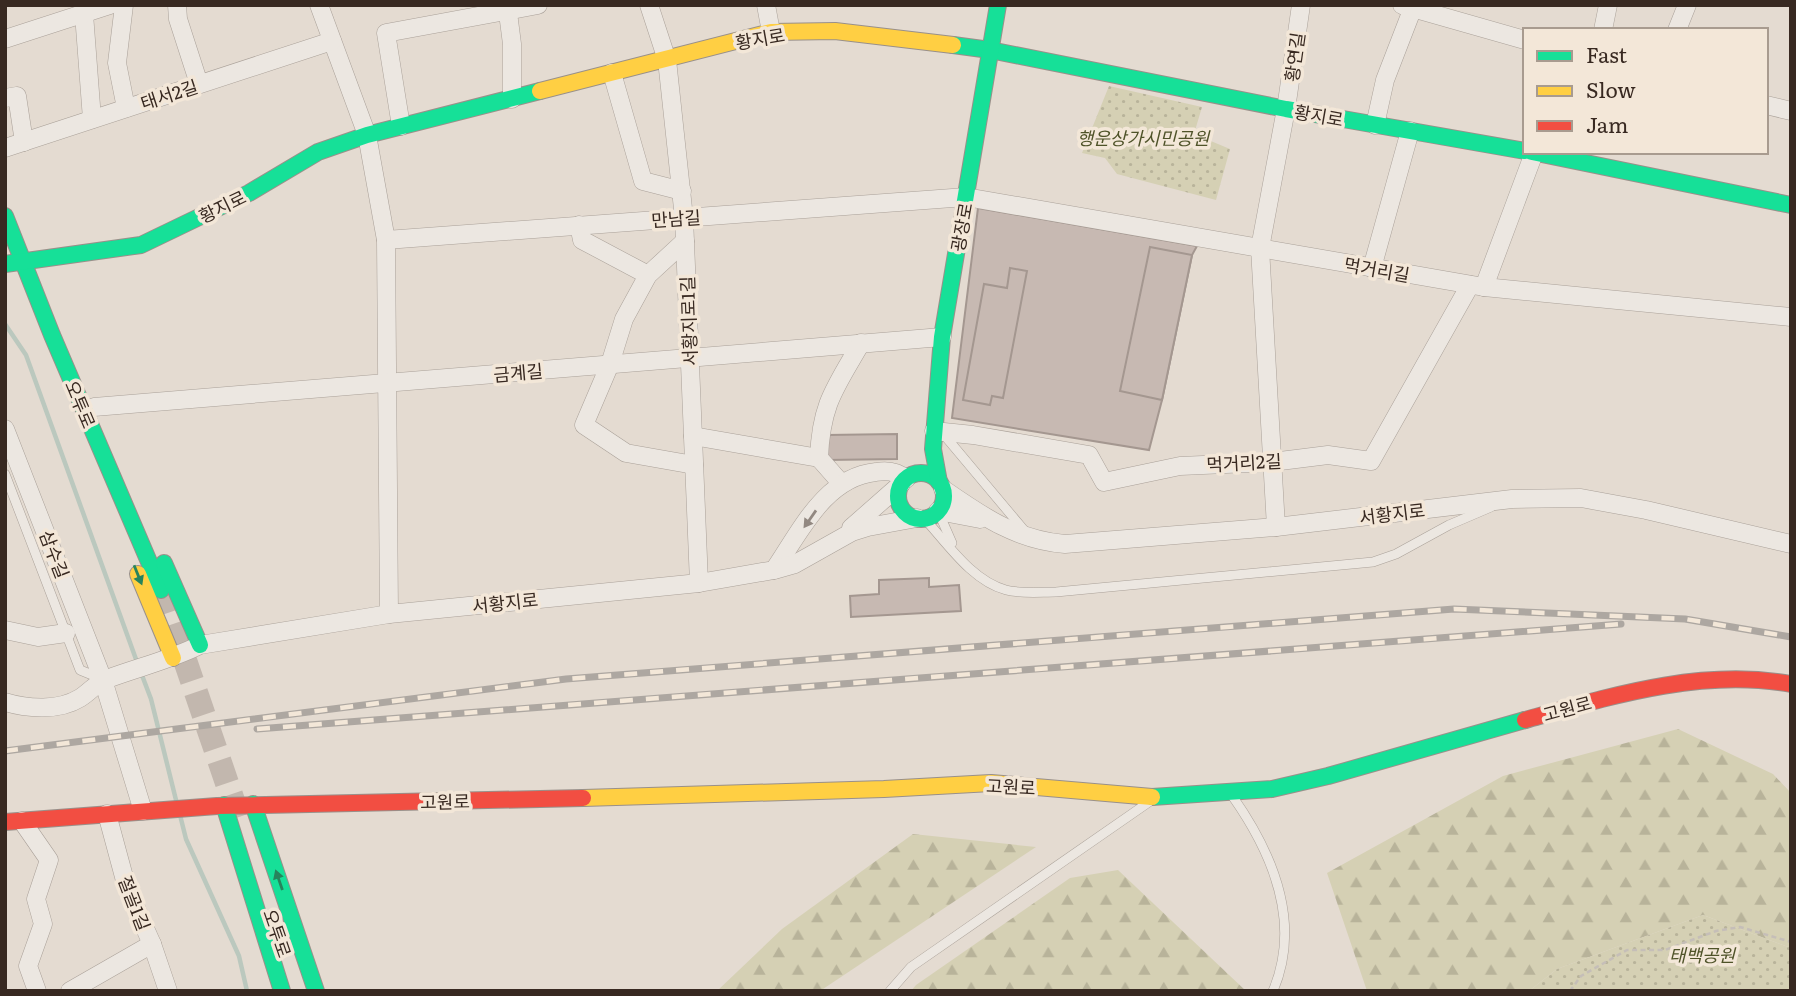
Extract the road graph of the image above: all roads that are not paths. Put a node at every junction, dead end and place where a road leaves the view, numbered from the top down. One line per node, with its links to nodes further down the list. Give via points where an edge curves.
1 (110, 5): 14 (street)
2 (124, 5): 28 (street, via 117,63)
3 (177, 5): 24 (street)
4 (319, 5): 20 (street)
5 (538, 5): 13 (street)
6 (649, 5): 22 (street, 서황지로1길)
7 (766, 5): 17 (street)
8 (998, 5): 21 (street, 광장로)
9 (1301, 5): 29 (street, 황연길)
10 (1608, 5): 15 (street)
11 (1687, 5): 16 (street)
12 (1410, 6): 19 (street); 32 (street)
13 (508, 8): 26 (street); 33 (street, via 386,33)
14 (84, 14): 18 (street); 31 (street)
15 (1603, 28)
16 (1677, 28)
17 (771, 32): 21 (street, 황지로, via 835,31); 22 (street, 황지로)
18 (5, 39)
19 (1523, 39)
20 (332, 41): 24 (street, 태서2길); 35 (street)
21 (990, 50): 29 (street, 황지로); 43 (street, 광장로)
22 (667, 60): 23 (street, 황지로); 42 (street, 서황지로1길)
23 (612, 73): 26 (street, 황지로); 42 (street, via 643,181)
24 (200, 84): 28 (street, 태서2길)
25 (5, 98): 36 (street, via 17,96)
26 (512, 99): 33 (street, 황지로)
27 (1768, 105): 30 (street)
28 (126, 108): 31 (street, 태서2길)
29 (1286, 109): 32 (street, 황지로); 50 (street, 황연길)
30 (1791, 111)
31 (92, 120): 36 (street, 태서2길)
32 (1375, 125): 34 (street, 황지로)
33 (401, 126): 35 (street, 황지로)
34 (1410, 131): 38 (street, 황지로); 53 (street)
35 (367, 135): 48 (street); 51 (street, 황지로, via 318,152 249,193 141,245)
36 (24, 142): 37 (street, 태서2길)
37 (5, 148)
38 (1523, 151)
39 (1532, 154): 55 (street)
40 (1554, 154): 41 (street)
41 (1576, 156): 44 (street)
42 (681, 191): 46 (street, 서황지로1길)
43 (966, 197): 46 (street, 만남길); 50 (street, 먹거리길); 58 (street, 광장로)
44 (1791, 205)
45 (5, 216): 51 (street, 오투로)
46 (684, 218): 47 (street, 만남길); 49 (street, 서황지로1길)
47 (579, 225): 48 (street, 만남길); 54 (street, via 582,240)
48 (386, 240): 62 (street)
49 (685, 241): 54 (street); 60 (street, 서황지로1길)
50 (1260, 248): 53 (street, 먹거리길); 68 (street, 황연길)
51 (23, 262): 52 (street, 황지로); 56 (street, 오투로)
52 (5, 264)
53 (1372, 268): 55 (street, 먹거리길)
54 (648, 275): 61 (street, via 624,319)
55 (1477, 286): 57 (street, 먹거리길); 68 (street, 먹거리2길, via 1371,461 1328,455)
56 (40, 304): 63 (street, via 78,368); 84 (street, 오투로); 89 (street, one-way to 89, via 57,377)
57 (1791, 317)
58 (942, 337): 59 (street, 금계길); 66 (street, 광장로)
59 (862, 344): 60 (street, 금계길); 67 (street, via 828,400)
60 (690, 358): 61 (street, 금계길); 65 (street, 서황지로1길)
61 (610, 365): 62 (street, 금계길); 69 (street, via 584,425 626,453)
62 (386, 383): 63 (street, 금계길); 85 (street)
63 (93, 407): 88 (street)
64 (5, 429): 90 (street, 삼수길)
65 (693, 436): 67 (street); 69 (street, 서황지로1길)
66 (933, 440): 68 (street, 먹거리2길, via 986,437 1089,455 1104,482 1180,466); 71 (street); 73 (street, 광장로); 79 (lane, via 947,436 1013,519)
67 (819, 458): 72 (street)
68 (1272, 462): 77 (street, 황연길)
69 (694, 465): 83 (street, 서황지로1길)
70 (5, 474): 87 (lane)
71 (906, 479): 72 (street, via 888,470 860,473); 73 (street, via 926,474); 75 (street, via 898,491 900,505 909,516); 78 (street)
72 (841, 483): 82 (street, one-way to 82, via 824,499)
73 (941, 485): 75 (street, via 944,497); 76 (street)
74 (1513, 499): 77 (street, 서황지로); 80 (street, 서황지로, via 1581,498); 81 (lane, via 1373,562 1056,592 1009,591 976,574)
75 (926, 516): 76 (street); 78 (street, via 868,527); 81 (lane); 81 (lane)
76 (993, 523): 79 (street, 서황지로)
77 (1276, 527): 79 (street, 서황지로)
78 (835, 541): 82 (street, 서황지로, via 795,564)
79 (1042, 542)
80 (1791, 544)
81 (960, 557)
82 (774, 570): 83 (street, 서황지로)
83 (699, 583): 85 (street, 서황지로)
84 (161, 590)
85 (389, 614): 88 (street, 서황지로)
86 (5, 630): 87 (street, via 38,637)
87 (66, 633): 90 (lane, via 80,670)
88 (200, 645): 89 (street, 서황지로)
89 (173, 659): 90 (street, 서황지로)
90 (103, 680): 92 (street, 서황지로, via 79,699 47,708); 97 (street, 삼수길)
91 (1791, 684): 93 (street, 고원로, via 1709,679 1652,688 1328,776 1272,789)
92 (5, 702)
93 (1230, 792): 94 (street, 고원로); 109 (lane, via 1275,874 1286,917 1283,969)
94 (1156, 797): 95 (street, 고원로, via 991,783); 108 (lane, via 911,967)
95 (253, 804): 96 (street, 고원로); 107 (street, one-way to 95)
96 (220, 805): 97 (street, 고원로); 105 (street)
97 (143, 811): 98 (street)
98 (107, 814): 99 (street); 101 (street, 절골1길, via 127,888)
99 (13, 822): 102 (street, via 49,860 36,899 43,924 28,966)
100 (258, 874): 106 (street, 오투로)
101 (152, 944): 103 (street); 104 (street, 절골1길)
102 (37, 991)
103 (70, 991)
104 (168, 991)
105 (282, 991)
106 (298, 991)
107 (316, 991)
108 (890, 991)
109 (1273, 991)

